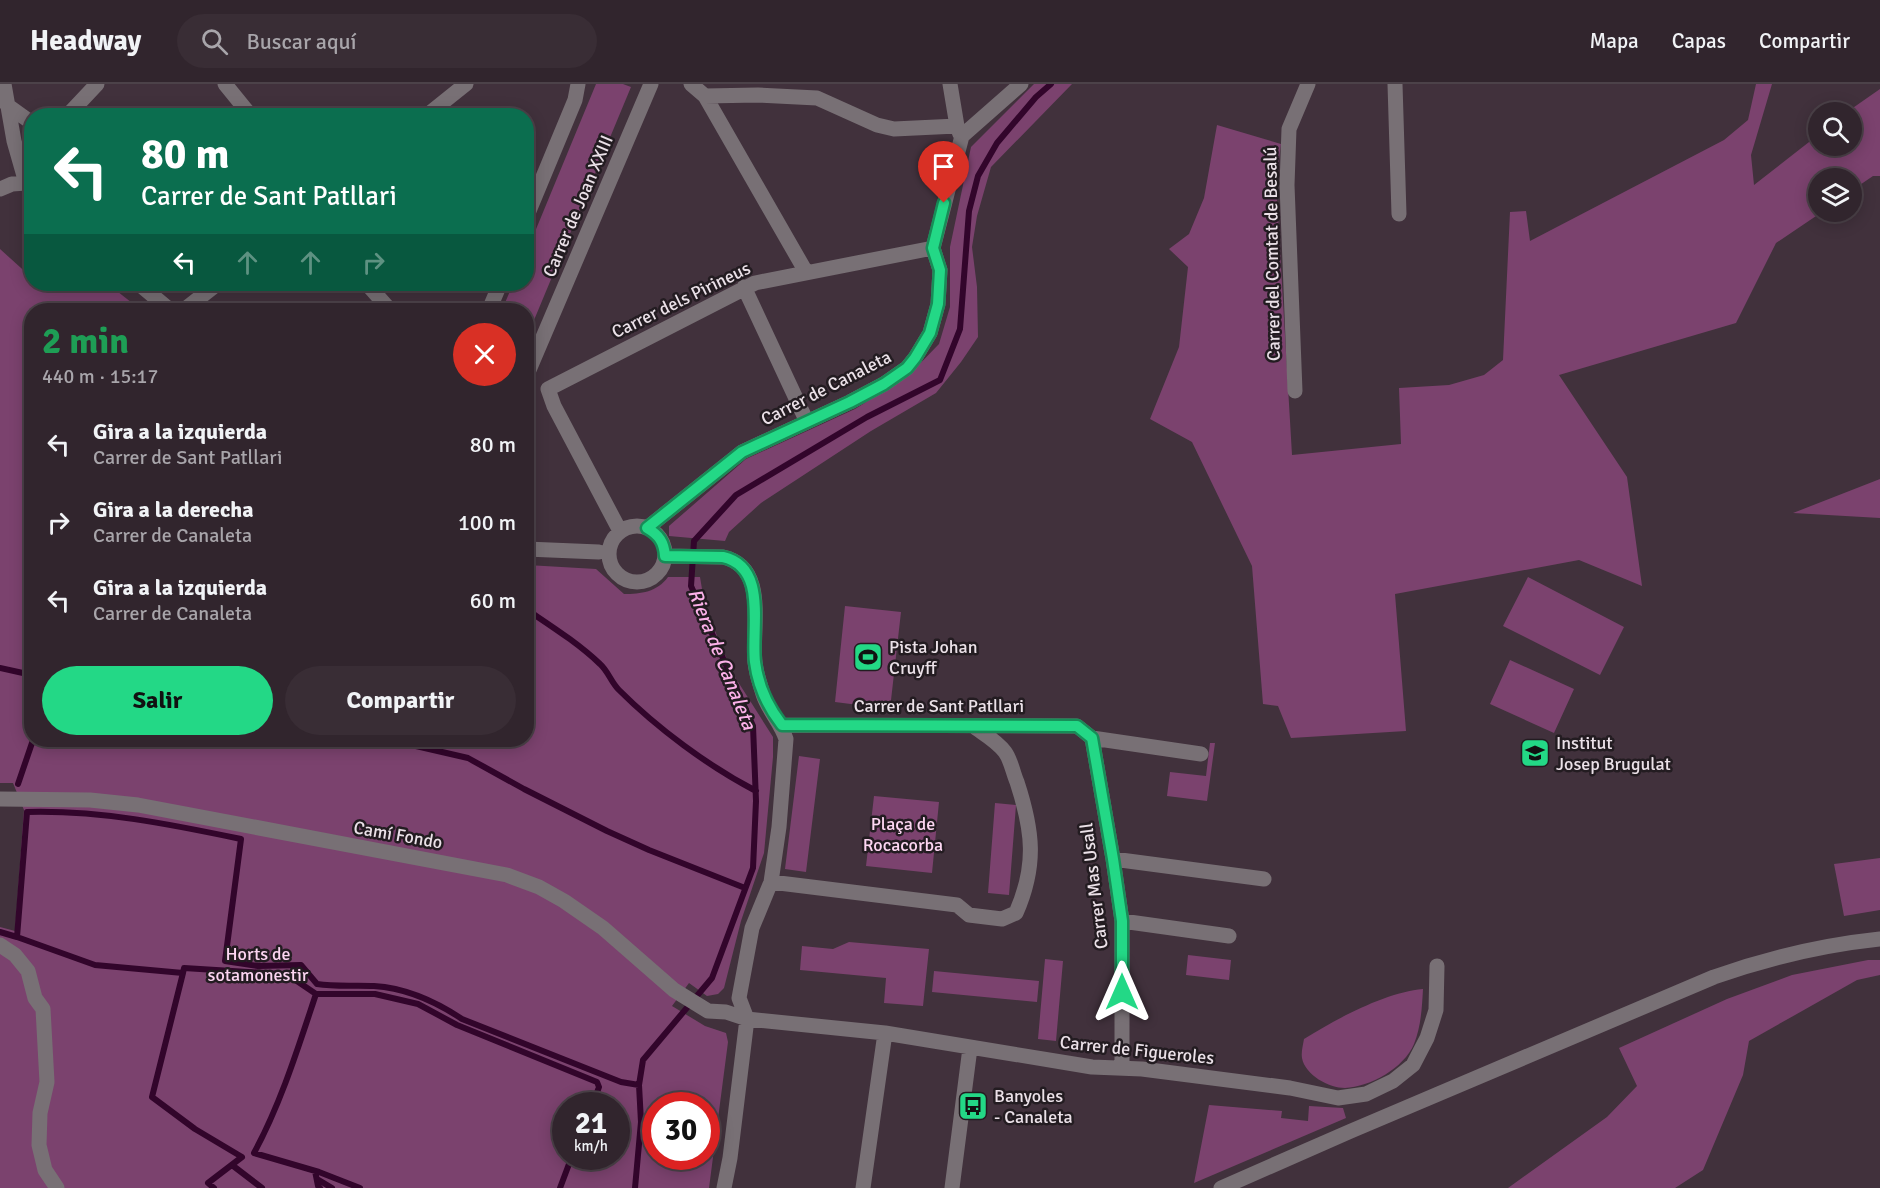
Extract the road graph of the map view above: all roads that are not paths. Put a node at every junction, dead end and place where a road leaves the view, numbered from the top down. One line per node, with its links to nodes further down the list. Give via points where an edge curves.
1 (4, 84): 14 (street)
2 (97, 84): 15 (street)
3 (225, 84): 16 (street)
4 (578, 84): 23 (street)
5 (651, 84): 34 (street, Carrer de Joan XXIII)
6 (691, 84): 13 (street)
7 (950, 84): 19 (street)
8 (1021, 84): 19 (street)
9 (1308, 84): 37 (street, Carrer del Comtat de Besalú, via 1289,129 1287,185)
10 (1395, 84): 24 (street)
11 (464, 85): 17 (street)
12 (817, 91): 13 (street); 19 (street, via 877,125)
13 (705, 96): 26 (street)
14 (7, 105): 18 (street); 20 (street)
15 (74, 108)
16 (244, 108)
17 (436, 108)
18 (24, 117)
19 (959, 131): 25 (street, Carrer de Canaleta)
20 (24, 173)
21 (24, 186): 22 (street, via 12,184)
22 (0, 189)
23 (534, 199)
24 (1399, 214)
25 (933, 248): 26 (street, Carrer dels Pirineus); 38 (street, Carrer de Canaleta, via 940,270 938,304 930,333 915,358 884,384)
26 (806, 272): 27 (street, Carrer dels Pirineus)
27 (744, 287): 36 (street, Carrer dels Pirineus); 38 (street)
28 (147, 291): 31 (street)
29 (208, 291): 32 (street)
30 (373, 291): 33 (street)
31 (162, 303)
32 (193, 303)
33 (384, 303)
34 (534, 359)
35 (534, 382): 36 (street)
36 (548, 389): 40 (street)
37 (1295, 391)
38 (807, 422): 39 (street, Carrer de Canaleta, via 742,452)
39 (647, 528): 40 (street, via 633,526); 43 (street, via 661,539)
40 (620, 531): 41 (street)
41 (605, 548): 42 (street); 43 (street, via 621,578 637,582 659,572)
42 (534, 549)
43 (665, 556): 44 (street, via 723,557 743,567 754,596 755,663 763,697)
44 (782, 725): 45 (street, Carrer de Sant Patllari); 51 (street, via 786,755)
45 (973, 726): 46 (street, Carrer de Sant Patllari, via 1077,726); 51 (street, via 1007,754 1022,797 1031,864 1027,890 1016,913 1002,919 969,915 957,905)
46 (1092, 738): 47 (street, Carrer de Sant Patllari); 49 (street, Carrer Mas Usall)
47 (1201, 754)
48 (0, 799): 57 (street, Camí Fondo, via 138,805 507,875 564,901 603,928 683,996 708,1011)
49 (1113, 859): 50 (street); 52 (street, Carrer Mas Usall)
50 (1264, 879)
51 (771, 882): 57 (street, via 752,928 741,986 739,998)
52 (1122, 921): 53 (street); 60 (street, Carrer Mas Usall)
53 (1230, 936)
54 (1880, 939): 65 (street, via 1798,952 1714,977)
55 (0, 945): 61 (street, via 28,971 34,998 43,1009 47,1082 40,1113 39,1145 45,1170)
56 (1437, 966): 60 (street, Carrer de Figueroles, via 1436,1010 1413,1065 1393,1081 1366,1094 1338,1098 1290,1088)
57 (747, 1019): 58 (street, Carrer de Figueroles); 62 (street)
58 (885, 1033): 59 (street, Carrer de Figueroles); 63 (street)
59 (970, 1048): 60 (street, Carrer de Figueroles); 64 (street)
60 (1122, 1068)
61 (57, 1188)
62 (723, 1188)
63 (863, 1188)
64 (952, 1188)
65 (1221, 1188)

